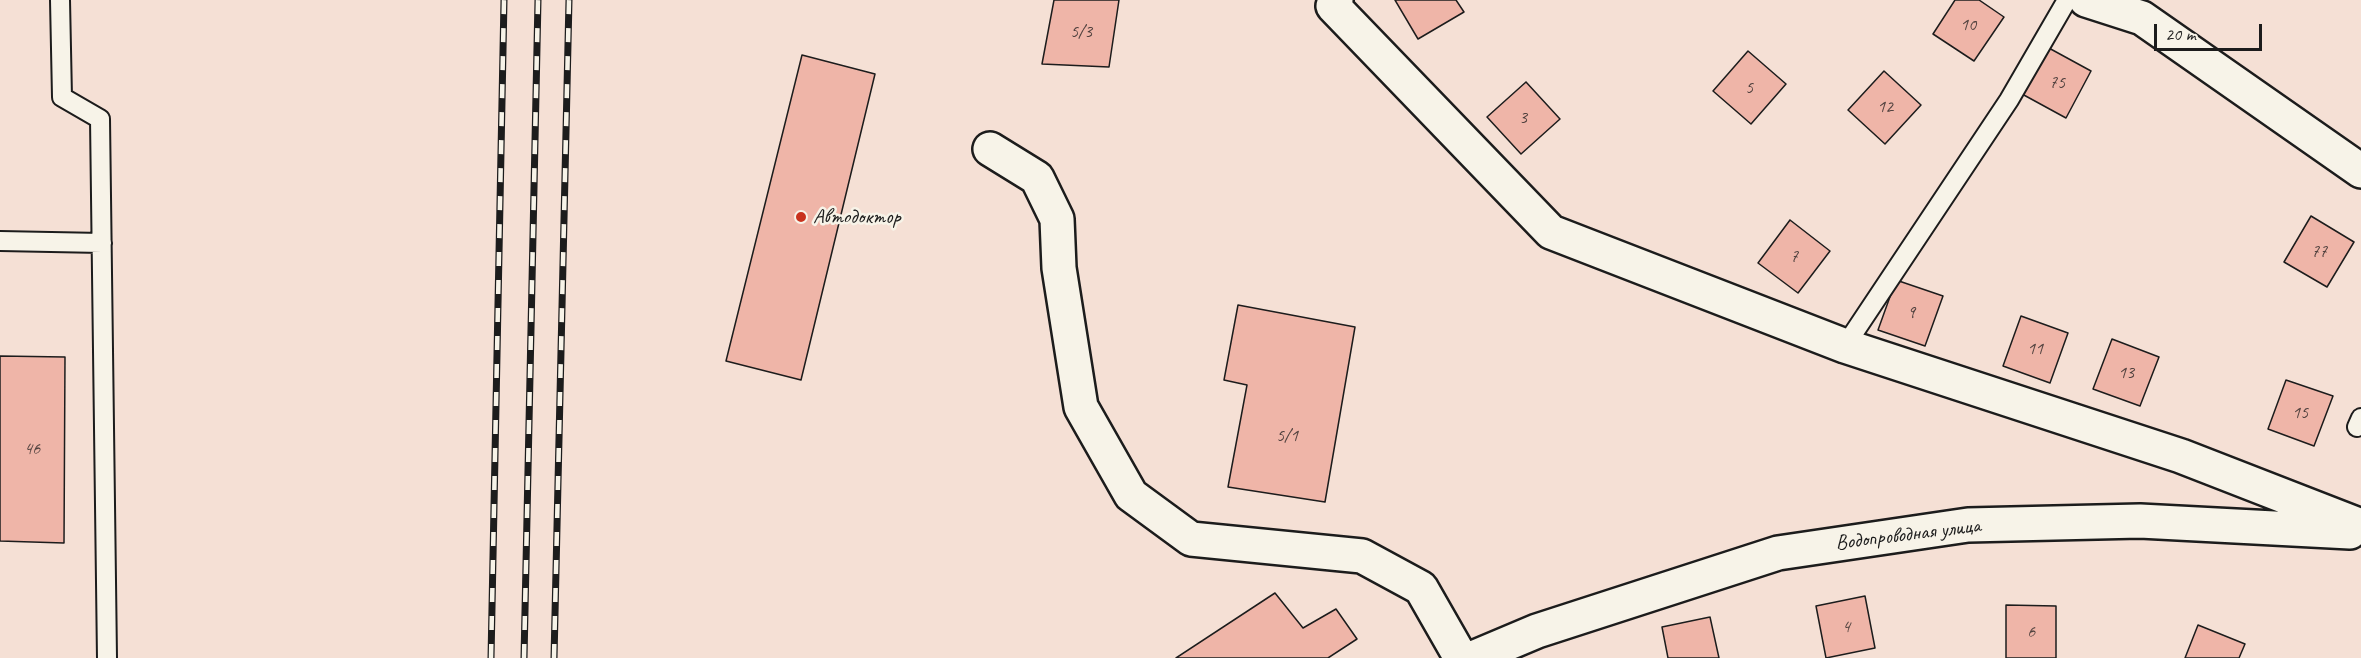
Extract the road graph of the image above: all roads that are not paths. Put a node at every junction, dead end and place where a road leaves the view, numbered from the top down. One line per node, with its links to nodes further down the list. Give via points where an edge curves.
1 (60, 0): 8 (lane, via 62,97 100,119)
2 (1335, 0): 9 (street, via 1333,6 1551,232)
3 (2067, 0): 9 (lane, via 2009,100)
4 (2086, 0): 6 (street, via 2142,18)
5 (990, 149): 13 (street, via 1038,178 1057,219 1059,268 1081,407 1131,495 1191,539 1362,556 1421,588)
6 (2361, 171)
7 (0, 241): 8 (lane)
8 (102, 243): 12 (lane)
9 (1845, 346): 10 (street, via 2181,456)
10 (2361, 526)
11 (2361, 533): 14 (street, Водопроводная улица, via 2140,521 1968,525 1778,553 1538,631)
12 (107, 658)
13 (1461, 658)
14 (1473, 658)

